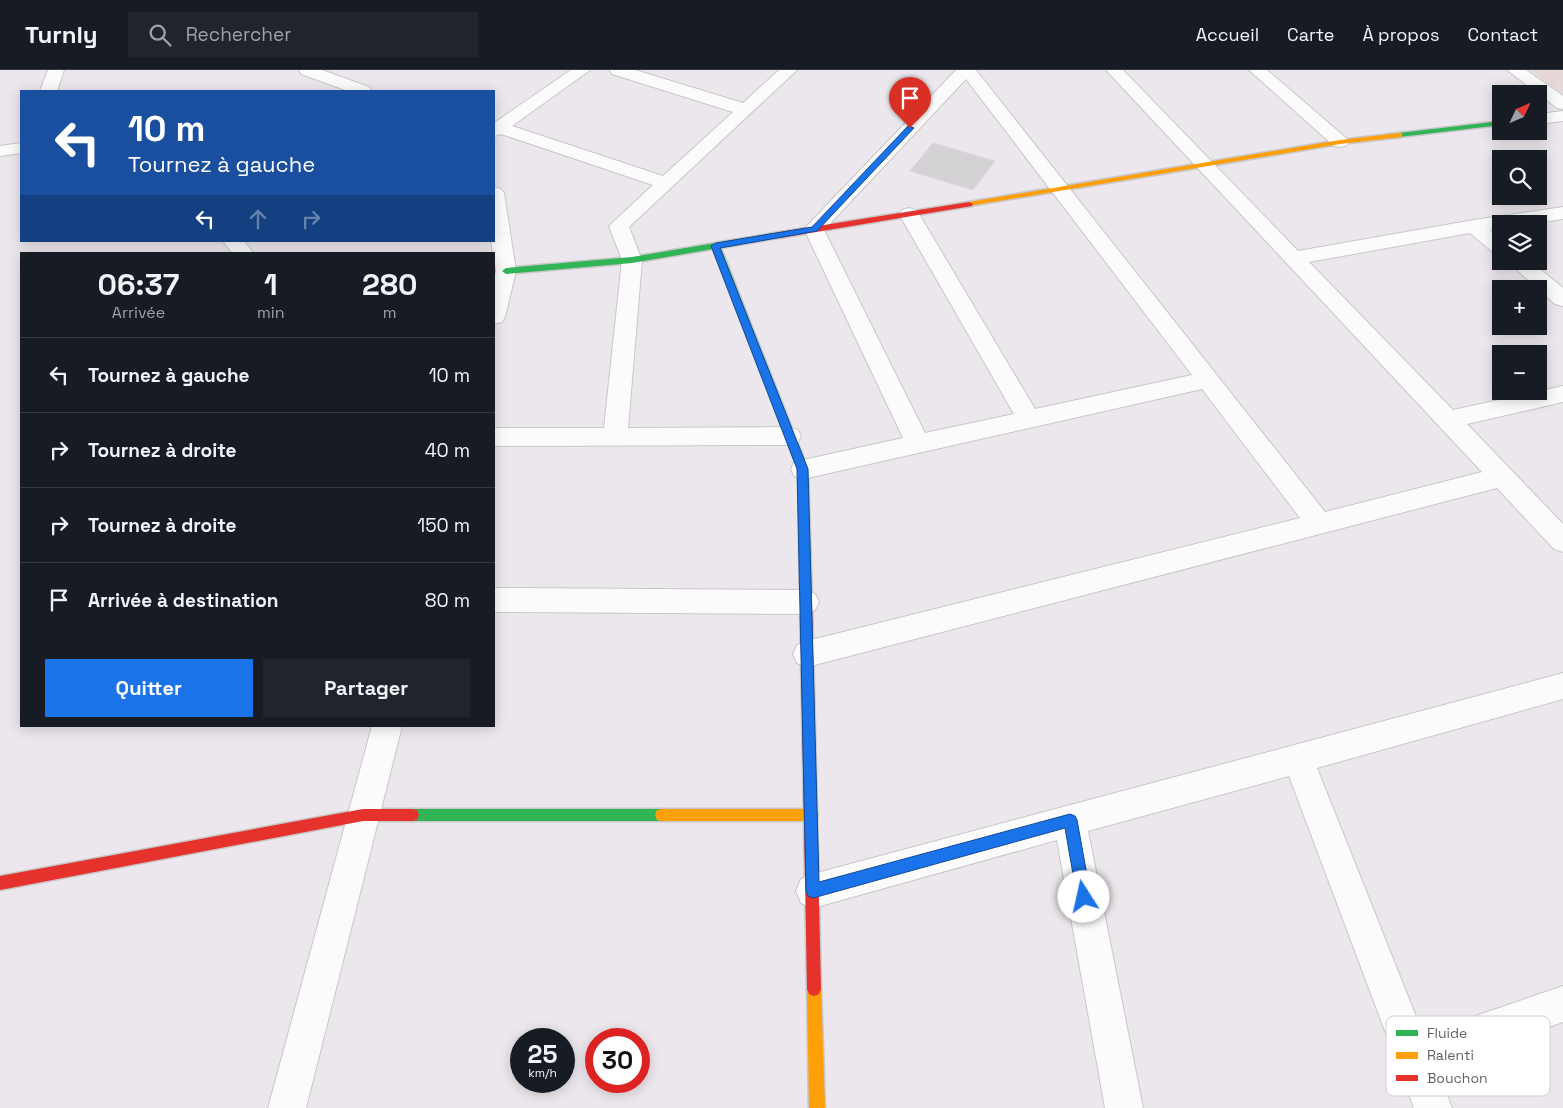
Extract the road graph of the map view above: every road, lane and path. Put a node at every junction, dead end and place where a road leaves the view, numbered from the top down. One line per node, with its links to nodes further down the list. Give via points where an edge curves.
1 (56, 70): 11 (street)
2 (307, 70): 12 (street)
3 (582, 70): 18 (street)
4 (618, 70): 14 (street)
5 (790, 70): 14 (street)
6 (966, 70): 24 (street); 29 (street)
7 (1114, 70): 22 (street)
8 (1258, 70): 9 (street); 19 (street)
9 (1262, 70)
10 (1515, 70): 13 (street)
11 (48, 90)
12 (360, 90)
13 (1563, 104)
14 (746, 110): 23 (street)
15 (1563, 116): 16 (street)
16 (1548, 118)
17 (1492, 124): 19 (street)
18 (496, 129): 23 (street)
19 (1340, 142): 22 (street)
20 (20, 148): 21 (street)
21 (0, 151)
22 (1204, 165): 24 (street); 34 (street)
23 (666, 183): 35 (street, via 619,226)
24 (1059, 189): 27 (street); 40 (street)
25 (495, 200): 37 (street)
26 (1563, 213): 28 (street)
27 (909, 214): 29 (street); 42 (street)
28 (1474, 226): 30 (street); 34 (street)
29 (814, 229): 32 (street); 47 (street)
30 (1492, 241)
31 (234, 242): 33 (street)
32 (716, 246): 35 (street); 45 (street)
33 (242, 252)
34 (1293, 258): 43 (street)
35 (632, 260): 37 (street); 44 (street)
36 (1528, 270): 38 (street)
37 (506, 271): 39 (street)
38 (1563, 299)
39 (495, 307)
40 (1208, 380): 42 (street); 50 (street)
41 (1563, 394): 43 (street)
42 (1029, 419): 47 (street)
43 (1447, 420): 49 (street)
44 (615, 436): 45 (street); 46 (street)
45 (790, 436): 48 (street)
46 (495, 437)
47 (918, 444): 48 (street)
48 (803, 469): 53 (street)
49 (1502, 477): 50 (street); 51 (street)
50 (1319, 523): 54 (street)
51 (1563, 541)
52 (495, 600): 53 (street)
53 (806, 602): 54 (street)
54 (807, 654): 59 (street)
55 (1563, 686): 57 (street)
56 (387, 727): 58 (street)
57 (1298, 758): 60 (street); 64 (street)
58 (363, 815): 59 (street); 61 (street); 67 (street)
59 (811, 815): 62 (street)
60 (1070, 820): 62 (street); 69 (street)
61 (0, 883)
62 (813, 891): 68 (street)
63 (1563, 1004): 65 (street)
64 (1398, 1016)
65 (1528, 1016)
66 (1428, 1096): 70 (street)
67 (287, 1108)
68 (817, 1108)
69 (1124, 1108)
70 (1433, 1108)

